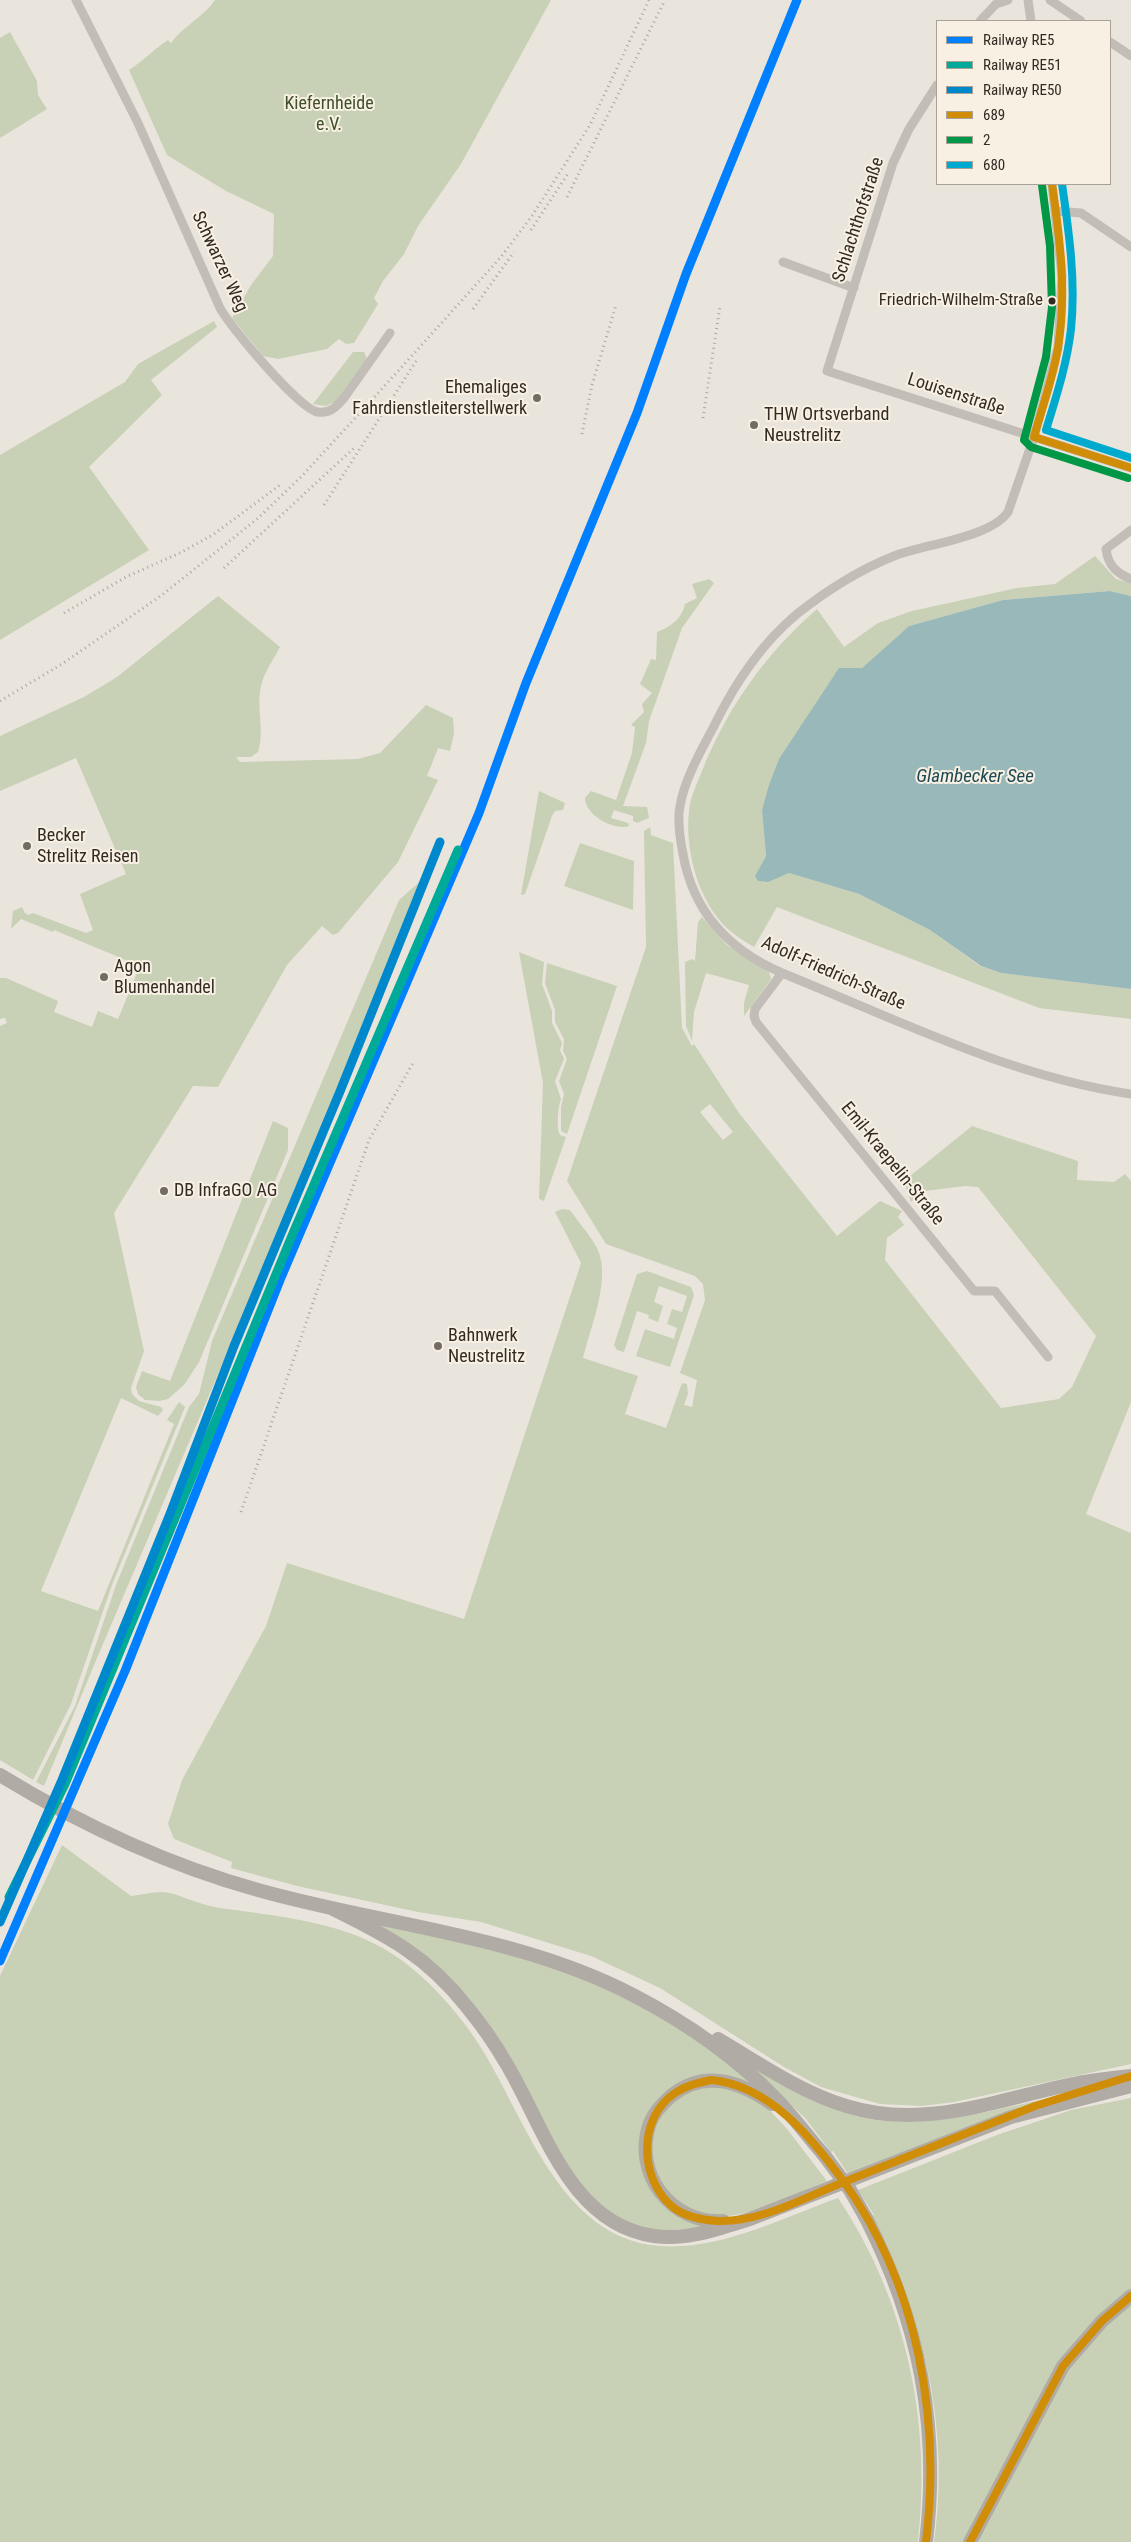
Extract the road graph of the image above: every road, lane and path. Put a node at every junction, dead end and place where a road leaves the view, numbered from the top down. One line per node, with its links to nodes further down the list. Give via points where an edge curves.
1 (76, 0): 16 (street, Schwarzer Weg, via 138,123 220,308 237,334 268,368 311,410 332,410)
2 (1008, 0): 5 (street, via 996,4)
3 (1028, 0): 6 (street)
4 (1050, 0): 7 (street)
5 (981, 20)
6 (1031, 20)
7 (1080, 20)
8 (1111, 43): 9 (street)
9 (1131, 56)
10 (936, 87): 15 (street, Schlachthofstraße, via 896,158)
11 (1052, 185): 12 (street)
12 (1056, 211): 13 (street, via 1081,214); 18 (street, via 1062,276 1061,328 1054,369)
13 (1131, 247)
14 (783, 262): 15 (street)
15 (854, 288): 17 (street, Schlachthofstraße)
16 (390, 333)
17 (827, 371): 18 (street, Louisenstraße)
18 (1034, 437): 19 (street, Louisenstraße); 22 (street, Adolf-Friedrich-Straße, via 1004,519 983,531 894,556 815,600 787,624 754,662 727,700 697,759 679,811 682,848 693,891 711,922 730,942)
19 (1131, 468)
20 (1131, 530): 21 (street, via 1106,549 1112,567)
21 (1131, 579)
22 (782, 973): 23 (street, Adolf-Friedrich-Straße, via 1015,1068); 24 (street, Emil-Kraepelin-Straße, via 755,1009 756,1022 974,1290 995,1291)
23 (1131, 1094)
24 (1048, 1356)
25 (0, 1775): 26 (main road, via 135,1846 258,1890)
26 (331, 1908): 27 (main road, via 431,1928 564,1966 632,1994); 32 (main road, via 412,1952 443,1978 468,2007 506,2063 567,2177 609,2220 641,2233 676,2237)
27 (677, 2020): 28 (main road, via 718,2038 816,2095 846,2106 884,2113 932,2114); 31 (main road, via 754,2078)
28 (1131, 2076): 30 (main road)
29 (1131, 2086): 30 (main road)
30 (1011, 2116): 32 (main road)
31 (797, 2125): 32 (main road, via 751,2089 720,2080 698,2082 683,2088 664,2102 652,2117 646,2142 647,2158 656,2184 670,2204 685,2215 703,2221); 34 (main road, bridge, via 850,2190 880,2245 904,2306 921,2371 930,2428 931,2503)
32 (750, 2219)
33 (1131, 2296): 35 (main road, via 1102,2321 1063,2366)
34 (926, 2542)
35 (970, 2542)

